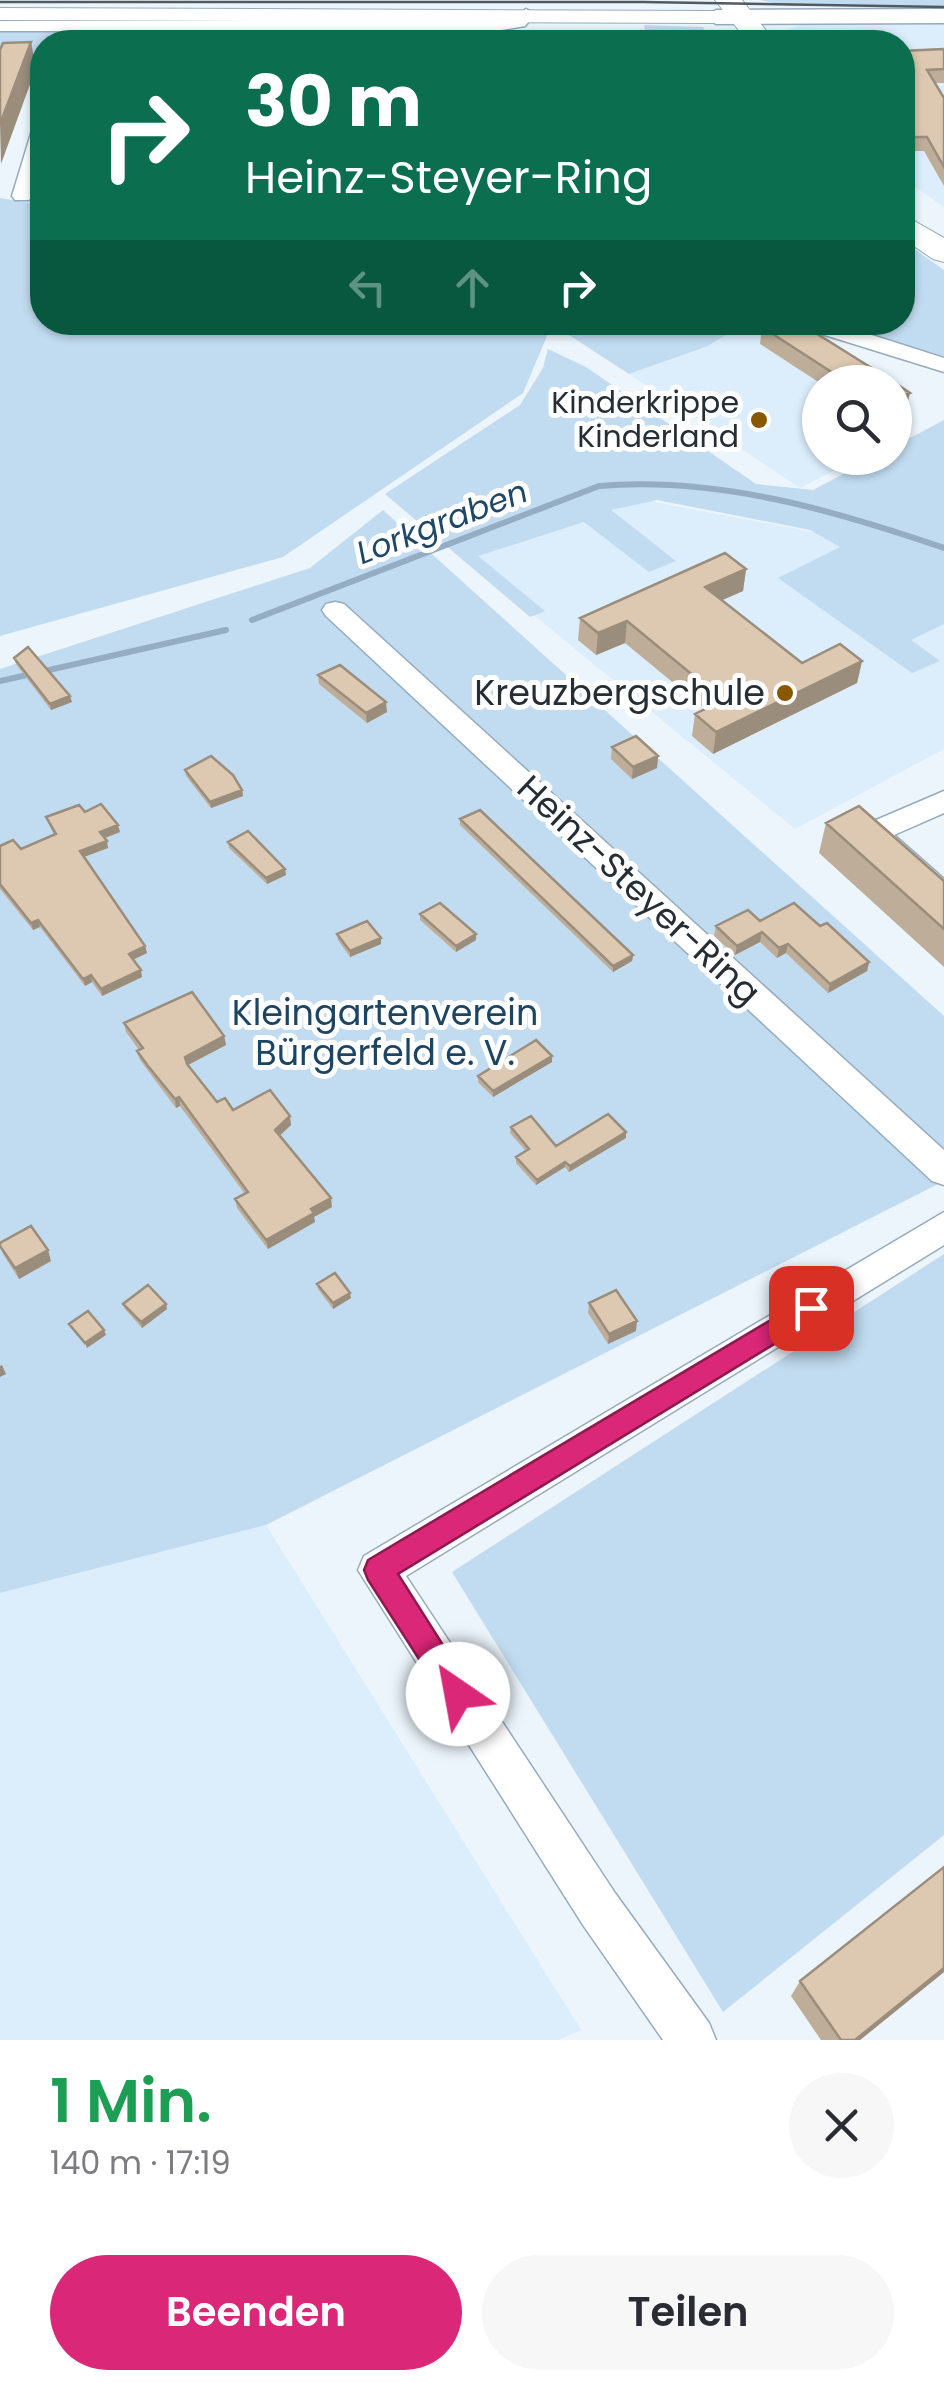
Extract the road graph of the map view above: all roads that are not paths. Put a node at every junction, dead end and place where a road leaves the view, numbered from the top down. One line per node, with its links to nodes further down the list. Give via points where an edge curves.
1 (180, 7): 2 (street); 3 (street)
2 (0, 14)
3 (526, 14): 4 (street); 6 (street, via 496,26)
4 (725, 15): 5 (main road); 7 (main road)
5 (944, 16)
6 (0, 26)
7 (746, 30)
8 (0, 192): 9 (street)
9 (30, 197)
10 (915, 208): 11 (main road)
11 (944, 227)
12 (915, 232): 13 (main road)
13 (944, 252)
14 (848, 335): 15 (street)
15 (944, 365)
16 (335, 610): 19 (street, Heinz-Steyer-Ring)
17 (944, 801): 18 (street, via 872,833)
18 (944, 896)
19 (944, 1171)
20 (944, 1227): 21 (street, via 378,1570 599,1910)
21 (692, 2040)

